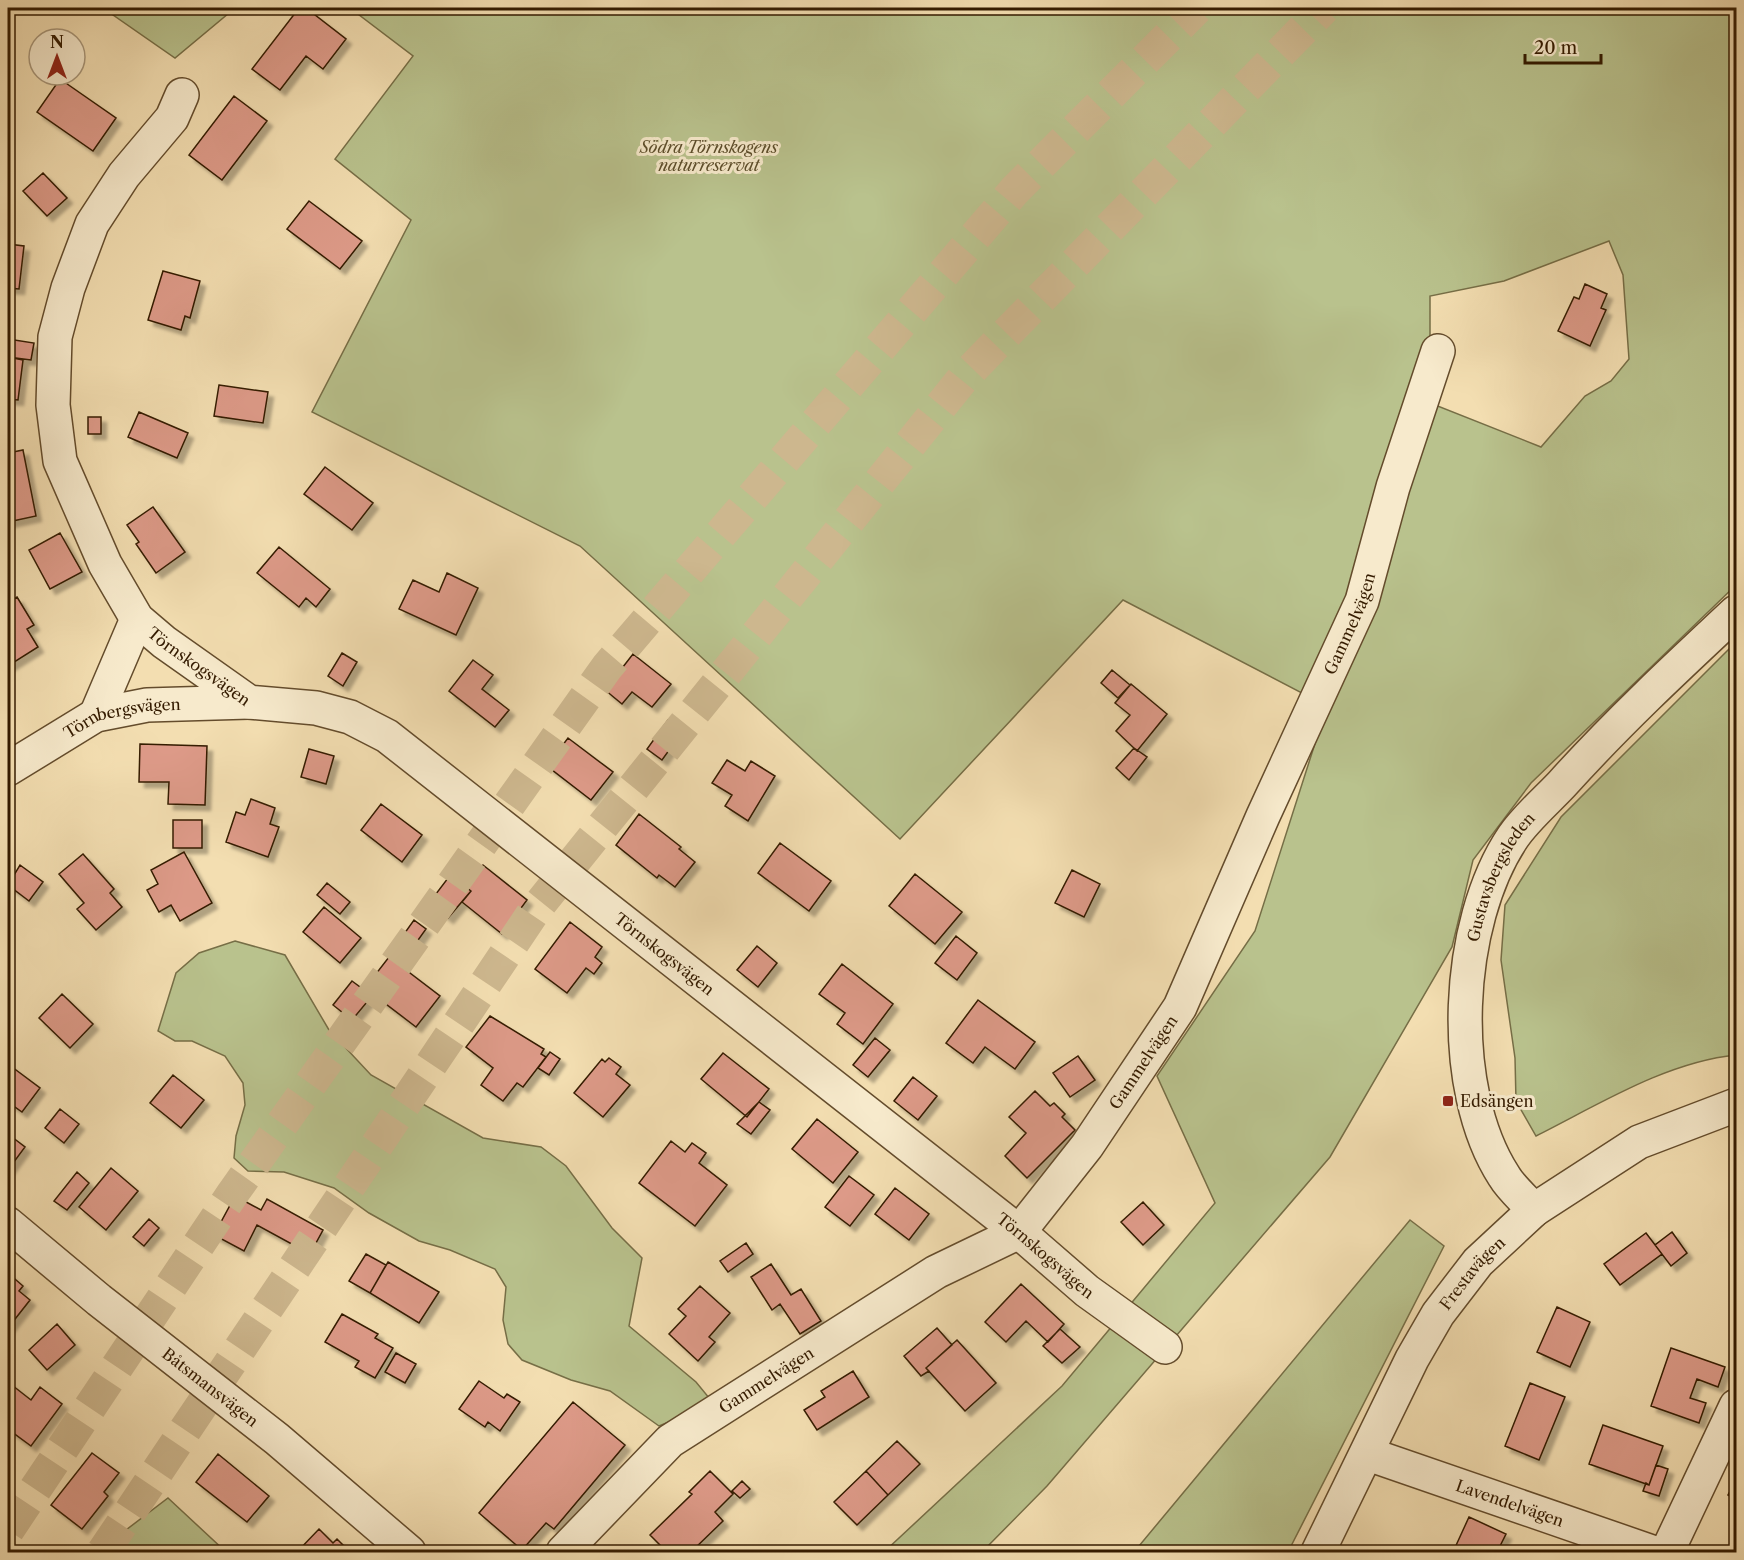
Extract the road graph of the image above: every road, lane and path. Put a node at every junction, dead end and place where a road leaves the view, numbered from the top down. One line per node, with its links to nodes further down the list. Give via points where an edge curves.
1 (182, 95): 4 (street, Törnskogsvägen, via 172,118 124,175 92,224 55,337 53,405 60,461 105,564)
2 (1438, 351): 11 (street, Gammelvägen, via 1393,487 1362,601 1180,1007 1088,1146)
3 (1737, 612): 9 (street, Gustavsbergsleden, via 1589,754 1513,837 1485,895 1469,967 1465,1014 1469,1073 1480,1125 1504,1176)
4 (137, 619): 5 (street, Törnskogsvägen); 6 (street, Törnskogsvägen)
5 (249, 702): 6 (street, Törnbergsvägen, via 147,705); 11 (street, Törnskogsvägen, via 316,708 350,717 387,736)
6 (96, 715): 7 (street, Törnbergsvägen)
7 (8, 770)
8 (1737, 1105): 9 (street, Frestavägen, via 1639,1142)
9 (1534, 1210): 14 (street, Frestavägen, via 1478,1262 1438,1314 1412,1359)
10 (8, 1224): 15 (street, Båtsmansvägen, via 277,1439)
11 (1019, 1232): 12 (street, Törnskogsvägen, via 1087,1291); 16 (street, Gammelvägen, via 936,1272 670,1441)
12 (1165, 1347)
13 (1737, 1406): 19 (street)
14 (1368, 1454): 17 (street, Frestavägen); 18 (street, Lavendelvägen)
15 (409, 1552)
16 (563, 1552)
17 (1318, 1552)
18 (1652, 1552)
19 (1667, 1552)

